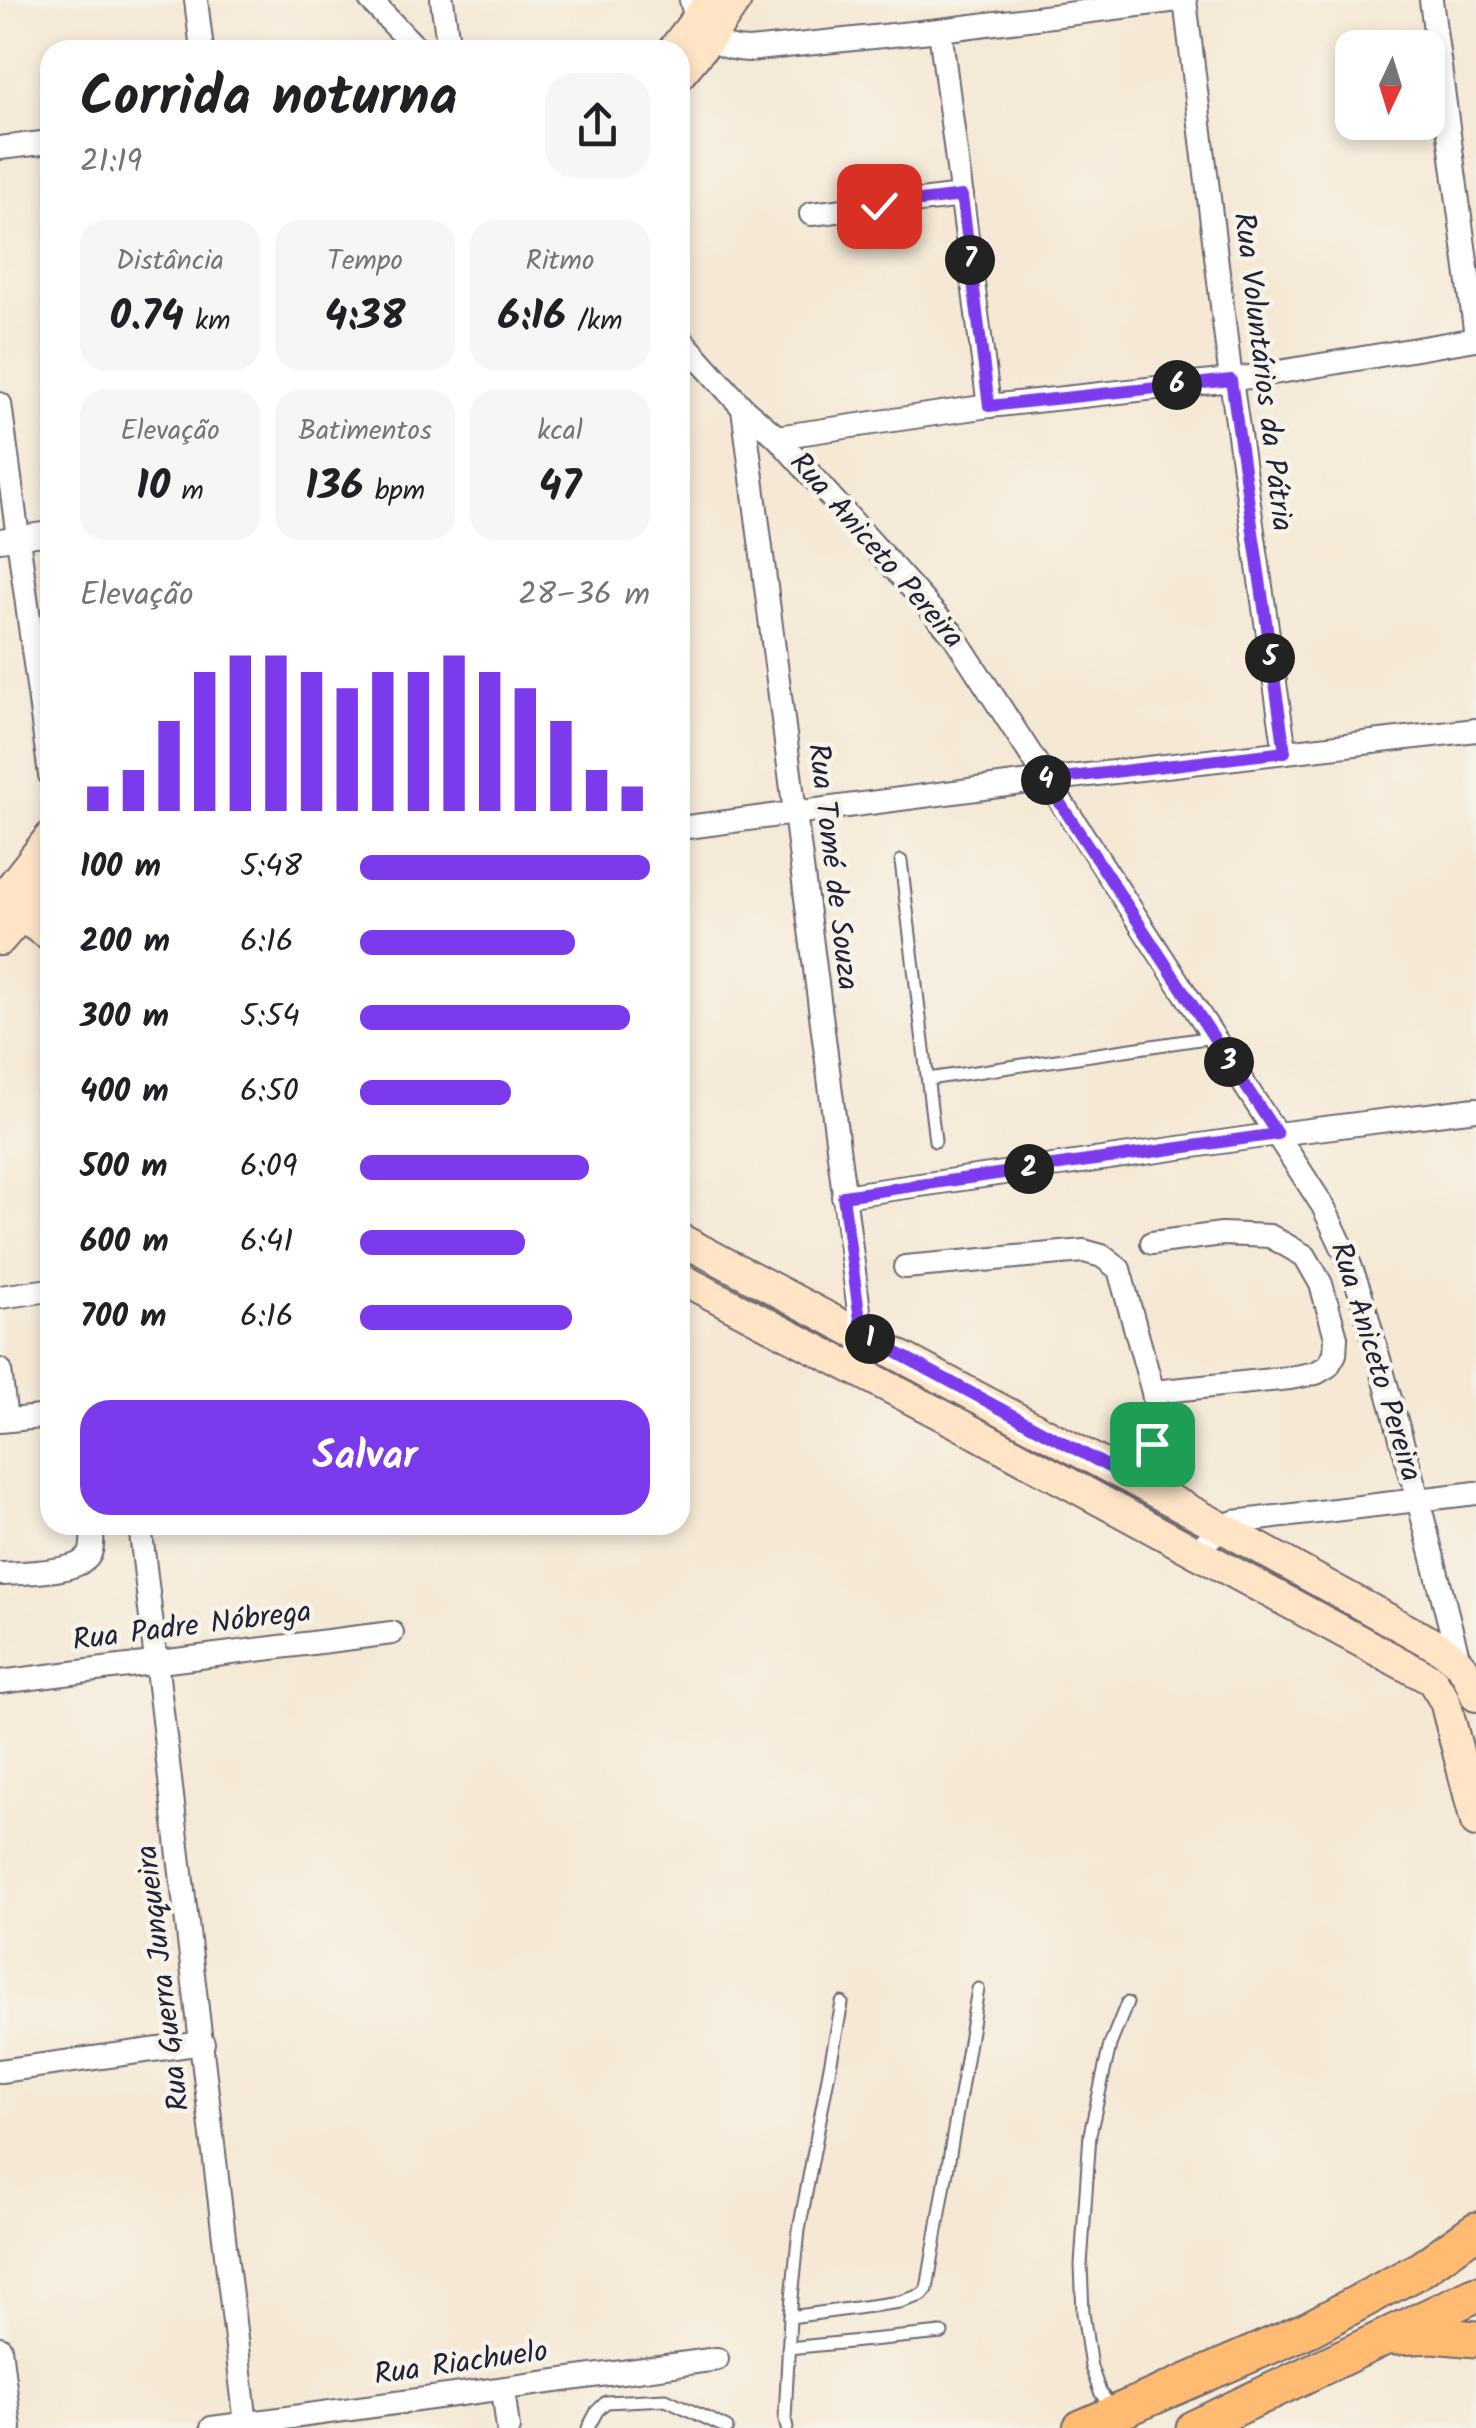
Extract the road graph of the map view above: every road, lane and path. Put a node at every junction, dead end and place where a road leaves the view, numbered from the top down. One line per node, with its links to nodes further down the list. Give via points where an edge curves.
1 (196, 0): 9 (street)
2 (370, 0): 10 (street)
3 (442, 0): 11 (street)
4 (736, 0): 7 (street)
5 (1182, 0): 8 (street); 20 (street, Rua Voluntários da Pátria)
6 (1431, 0): 18 (street)
7 (702, 15): 8 (street, via 733,50); 12 (street); 13 (street)
8 (940, 30): 16 (street)
9 (201, 40)
10 (408, 40)
11 (447, 40)
12 (681, 40)
13 (690, 47)
14 (40, 143): 15 (street)
15 (0, 148)
16 (962, 196): 17 (street); 22 (street)
17 (811, 214)
18 (1476, 338): 20 (street)
19 (690, 349): 23 (street, Rua Aniceto Pereira)
20 (1231, 380): 22 (street); 29 (street, Rua Voluntários da Pátria)
21 (0, 404): 26 (street)
22 (989, 406): 24 (street)
23 (743, 408): 24 (street, Rua Aniceto Pereira); 31 (street, Rua Tomé de Souza)
24 (777, 437): 30 (street, Rua Aniceto Pereira, via 952,633)
25 (40, 534): 26 (street)
26 (9, 539): 27 (street)
27 (40, 718)
28 (1476, 730): 29 (street)
29 (1285, 752): 30 (street)
30 (1045, 780): 31 (street); 37 (street, Rua Aniceto Pereira)
31 (794, 812): 32 (street); 42 (street, Rua Tomé de Souza)
32 (690, 827)
33 (901, 860): 38 (lane)
34 (40, 861): 35 (street)
35 (22, 903): 36 (street)
36 (40, 923)
37 (1212, 1037): 38 (lane); 40 (street, Rua Aniceto Pereira)
38 (928, 1080): 41 (lane)
39 (1476, 1110): 40 (street)
40 (1277, 1134): 42 (street); 57 (street, Rua Aniceto Pereira, via 1347,1257)
41 (935, 1141)
42 (843, 1196): 49 (street, Rua Tomé de Souza)
43 (1152, 1243): 52 (street, via 1270,1236 1305,1256 1336,1337 1336,1354 1316,1373)
44 (690, 1244): 49 (street)
45 (905, 1267): 52 (street, via 1084,1251 1102,1256 1118,1270)
46 (690, 1283): 51 (street)
47 (40, 1291): 48 (street)
48 (0, 1297)
49 (862, 1334): 51 (street, Rua Tomé de Souza); 55 (street)
50 (0, 1370): 54 (street)
51 (858, 1371): 61 (street)
52 (1153, 1392): 55 (street, via 1152,1444)
53 (40, 1417): 54 (street)
54 (3, 1421)
55 (1131, 1479): 58 (street)
56 (1476, 1492): 57 (street)
57 (1418, 1500): 58 (street); 65 (street, Rua Aniceto Pereira)
58 (1221, 1527): 61 (street); 65 (street)
59 (92, 1535): 62 (street, via 88,1558 73,1566)
60 (141, 1535): 64 (street, Rua Guerra Junqueira)
61 (1196, 1552): 68 (street, via 1432,1680 1445,1701)
62 (0, 1574)
63 (392, 1633): 64 (street, Rua Padre Nóbrega)
64 (156, 1662): 66 (street, Rua Padre Nóbrega); 72 (street, Rua Guerra Junqueira)
65 (1459, 1662): 67 (street, Rua Aniceto Pereira)
66 (0, 1682)
67 (1476, 1696)
68 (1474, 1806)
69 (978, 1989): 76 (lane, via 927,2289 900,2302)
70 (842, 2002): 76 (lane, via 799,2230)
71 (1127, 2003): 85 (lane, via 1090,2134 1080,2265 1091,2366)
72 (203, 2042): 73 (street); 86 (street, Rua Guerra Junqueira)
73 (0, 2071)
74 (1476, 2230): 85 (main road, via 1421,2269 1309,2330)
75 (1476, 2294): 78 (main road)
76 (790, 2317): 81 (lane)
77 (942, 2332): 81 (lane)
78 (1379, 2338): 79 (main road); 94 (main road)
79 (1476, 2339)
80 (0, 2348): 83 (street)
81 (788, 2348): 92 (lane)
82 (717, 2359): 84 (street, Rua Riachuelo)
83 (2, 2382): 87 (street)
84 (503, 2389): 86 (street, Rua Riachuelo); 89 (street)
85 (1117, 2421): 93 (main road)
86 (246, 2424): 88 (street, Rua Riachuelo)
87 (10, 2428)
88 (212, 2428)
89 (508, 2428)
90 (588, 2428): 91 (lane, via 606,2402 666,2399)
91 (727, 2428)
92 (786, 2428)
93 (1082, 2428)
94 (1194, 2428)

